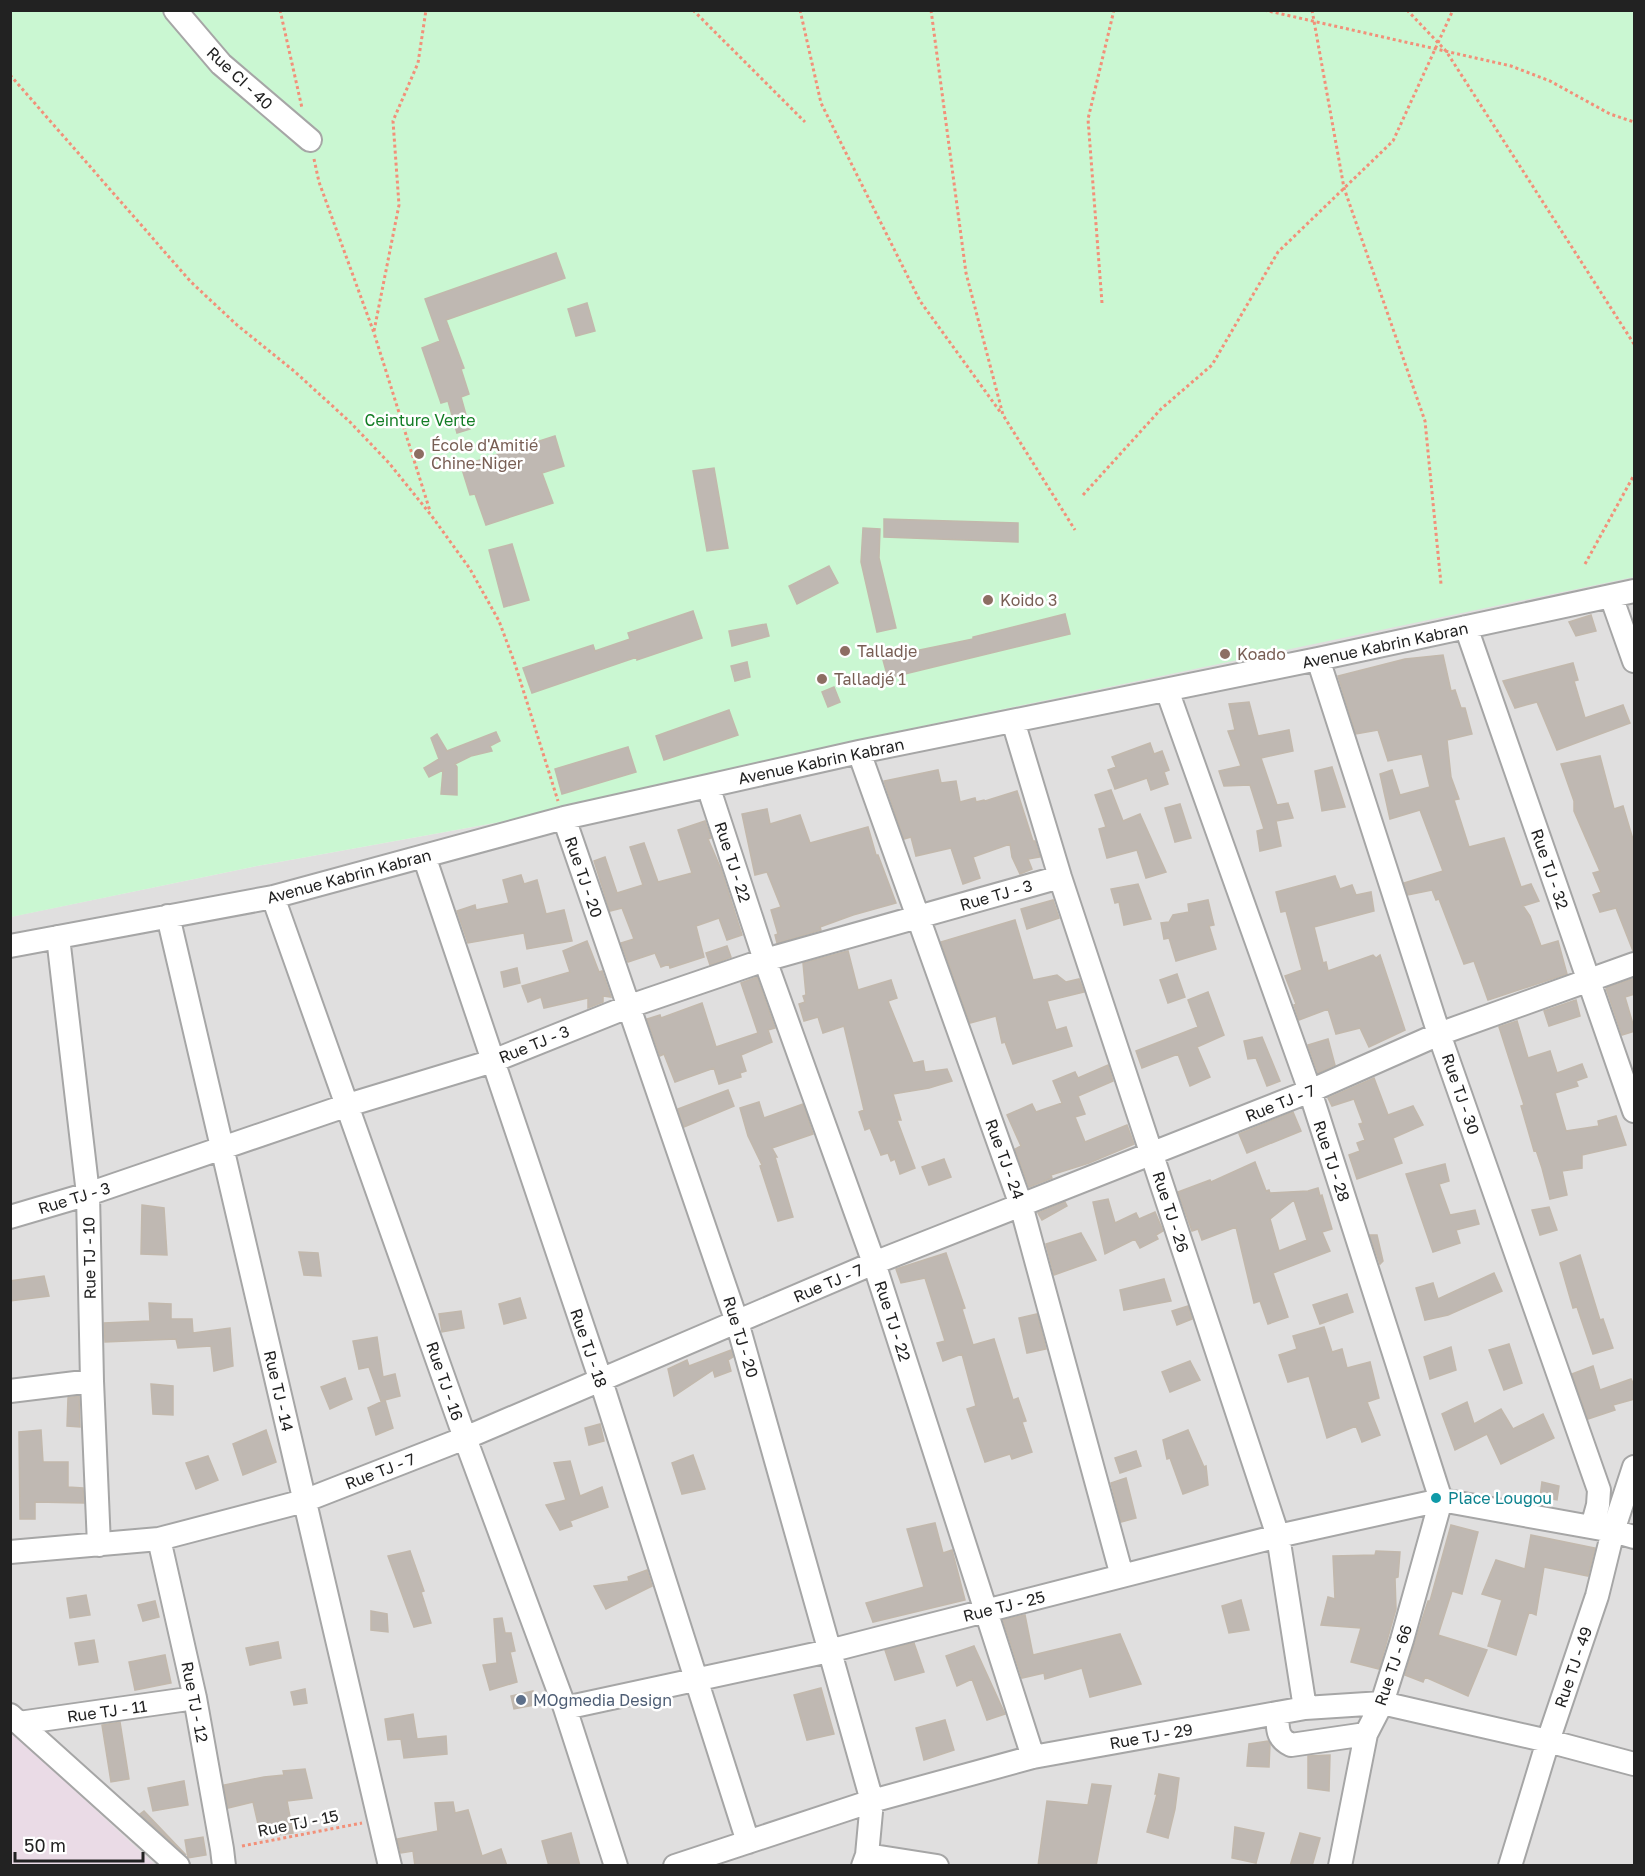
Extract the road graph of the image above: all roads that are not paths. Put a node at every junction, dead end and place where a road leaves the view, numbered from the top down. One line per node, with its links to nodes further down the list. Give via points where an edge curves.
1 (174, 10): 2 (street, Rue CI - 40, via 221,64)
2 (310, 140)
3 (1635, 591): 4 (street, Avenue Kabrin Kabran)
4 (1611, 596): 5 (street, Avenue Kabrin Kabran); 7 (street)
5 (1466, 627): 6 (street, Avenue Kabrin Kabran); 22 (street, Rue TJ - 32)
6 (1318, 659): 8 (street, Avenue Kabrin Kabran); 24 (street, Rue TJ - 30)
7 (1635, 661)
8 (1167, 690): 9 (street, Avenue Kabrin Kabran); 27 (street, Rue TJ - 28)
9 (1013, 721): 10 (street, Avenue Kabrin Kabran); 14 (street, Rue TJ - 26)
10 (859, 752): 11 (street, Avenue Kabrin Kabran); 17 (street, Rue TJ - 24)
11 (708, 786): 12 (street, Avenue Kabrin Kabran); 20 (street, Rue TJ - 22)
12 (564, 818): 13 (street, Avenue Kabrin Kabran); 23 (street, Rue TJ - 20)
13 (424, 856): 15 (street, Avenue Kabrin Kabran); 25 (street, Rue TJ - 18)
14 (1060, 877): 17 (street, Rue TJ - 3); 31 (street, Rue TJ - 26)
15 (273, 897): 16 (street, Avenue Kabrin Kabran); 28 (street, Rue TJ - 16)
16 (168, 916): 18 (street, Avenue Kabrin Kabran); 30 (street, Rue TJ - 14)
17 (918, 917): 20 (street, Rue TJ - 3); 33 (street, Rue TJ - 24)
18 (58, 937): 19 (street, Avenue Kabrin Kabran); 32 (street, Rue TJ - 10)
19 (10, 946)
20 (765, 960): 23 (street, Rue TJ - 3); 35 (street, Rue TJ - 22)
21 (1635, 964): 22 (street, Rue TJ - 7)
22 (1588, 979): 24 (street, Rue TJ - 7); 26 (street, Rue TJ - 32)
23 (630, 1006): 25 (street, Rue TJ - 3); 36 (street, Rue TJ - 20)
24 (1439, 1034): 27 (street, Rue TJ - 7); 44 (street, Rue TJ - 30, via 1599,1490 1599,1505)
25 (493, 1061): 28 (street, Rue TJ - 3); 38 (street, Rue TJ - 18)
26 (1626, 1063): 29 (street, Rue TJ - 32)
27 (1310, 1091): 31 (street, Rue TJ - 7); 42 (street, Rue TJ - 28)
28 (348, 1105): 30 (street, Rue TJ - 3); 40 (street, Rue TJ - 16)
29 (1635, 1111)
30 (222, 1148): 32 (street, Rue TJ - 3); 43 (street, Rue TJ - 14)
31 (1151, 1153): 33 (street, Rue TJ - 7); 45 (street, Rue TJ - 26)
32 (88, 1194): 34 (street, Rue TJ - 3); 37 (street, Rue TJ - 10)
33 (1021, 1205): 35 (street, Rue TJ - 7); 49 (street, Rue TJ - 24)
34 (10, 1217)
35 (874, 1263): 36 (street, Rue TJ - 7); 50 (street, Rue TJ - 22)
36 (737, 1322): 38 (street, Rue TJ - 7); 51 (street, Rue TJ - 20)
37 (92, 1381): 39 (street); 47 (street, Rue TJ - 10)
38 (601, 1381): 40 (street, Rue TJ - 7); 52 (street, Rue TJ - 18)
39 (10, 1391)
40 (465, 1438): 43 (street, Rue TJ - 7); 55 (street, Rue TJ - 16)
41 (1635, 1467): 44 (street, Rue TJ - 49)
42 (1441, 1500): 44 (street); 45 (street, Rue TJ - 25); 54 (street, Rue TJ - 66)
43 (304, 1501): 46 (street, Rue TJ - 7); 69 (street, Rue TJ - 14)
44 (1613, 1531): 60 (street, Rue TJ - 49, via 1597,1596)
45 (1278, 1536): 49 (street, Rue TJ - 25); 56 (street, Rue TJ - 26)
46 (159, 1539): 47 (street, Rue TJ - 7); 53 (street, Rue TJ - 12)
47 (99, 1545): 48 (street, Rue TJ - 7)
48 (10, 1552)
49 (1122, 1576): 50 (street, Rue TJ - 25)
50 (987, 1610): 51 (street, Rue TJ - 25); 61 (street, Rue TJ - 22)
51 (829, 1651): 52 (street, Rue TJ - 25); 63 (street, Rue TJ - 20)
52 (698, 1681): 55 (street, Rue TJ - 25); 64 (street, Rue TJ - 18)
53 (195, 1698): 58 (street, Rue TJ - 11); 65 (street, Rue TJ - 12)
54 (1383, 1703): 56 (street, Rue TJ - 29); 59 (street, Rue TJ - 66); 60 (street, Rue TJ - 29)
55 (565, 1708): 70 (street, Rue TJ - 16)
56 (1305, 1708): 57 (street, Rue TJ - 29)
57 (1277, 1713): 59 (street, via 1278,1734 1291,1745); 61 (street, Rue TJ - 29)
58 (15, 1719): 68 (street)
59 (1366, 1734): 67 (street, Rue TJ - 66)
60 (1548, 1741): 62 (street, Rue TJ - 29); 73 (street, Rue TJ - 49)
61 (1034, 1757): 63 (street, Rue TJ - 29)
62 (1635, 1764)
63 (872, 1801): 64 (street, Rue TJ - 29); 66 (street, Rue TJ - 20)
64 (748, 1842): 71 (street, Rue TJ - 29)
65 (223, 1858)
66 (865, 1860): 72 (street)
67 (1345, 1864)
68 (178, 1866)
69 (390, 1866)
70 (616, 1866)
71 (675, 1866)
72 (937, 1866)
73 (1510, 1866)

